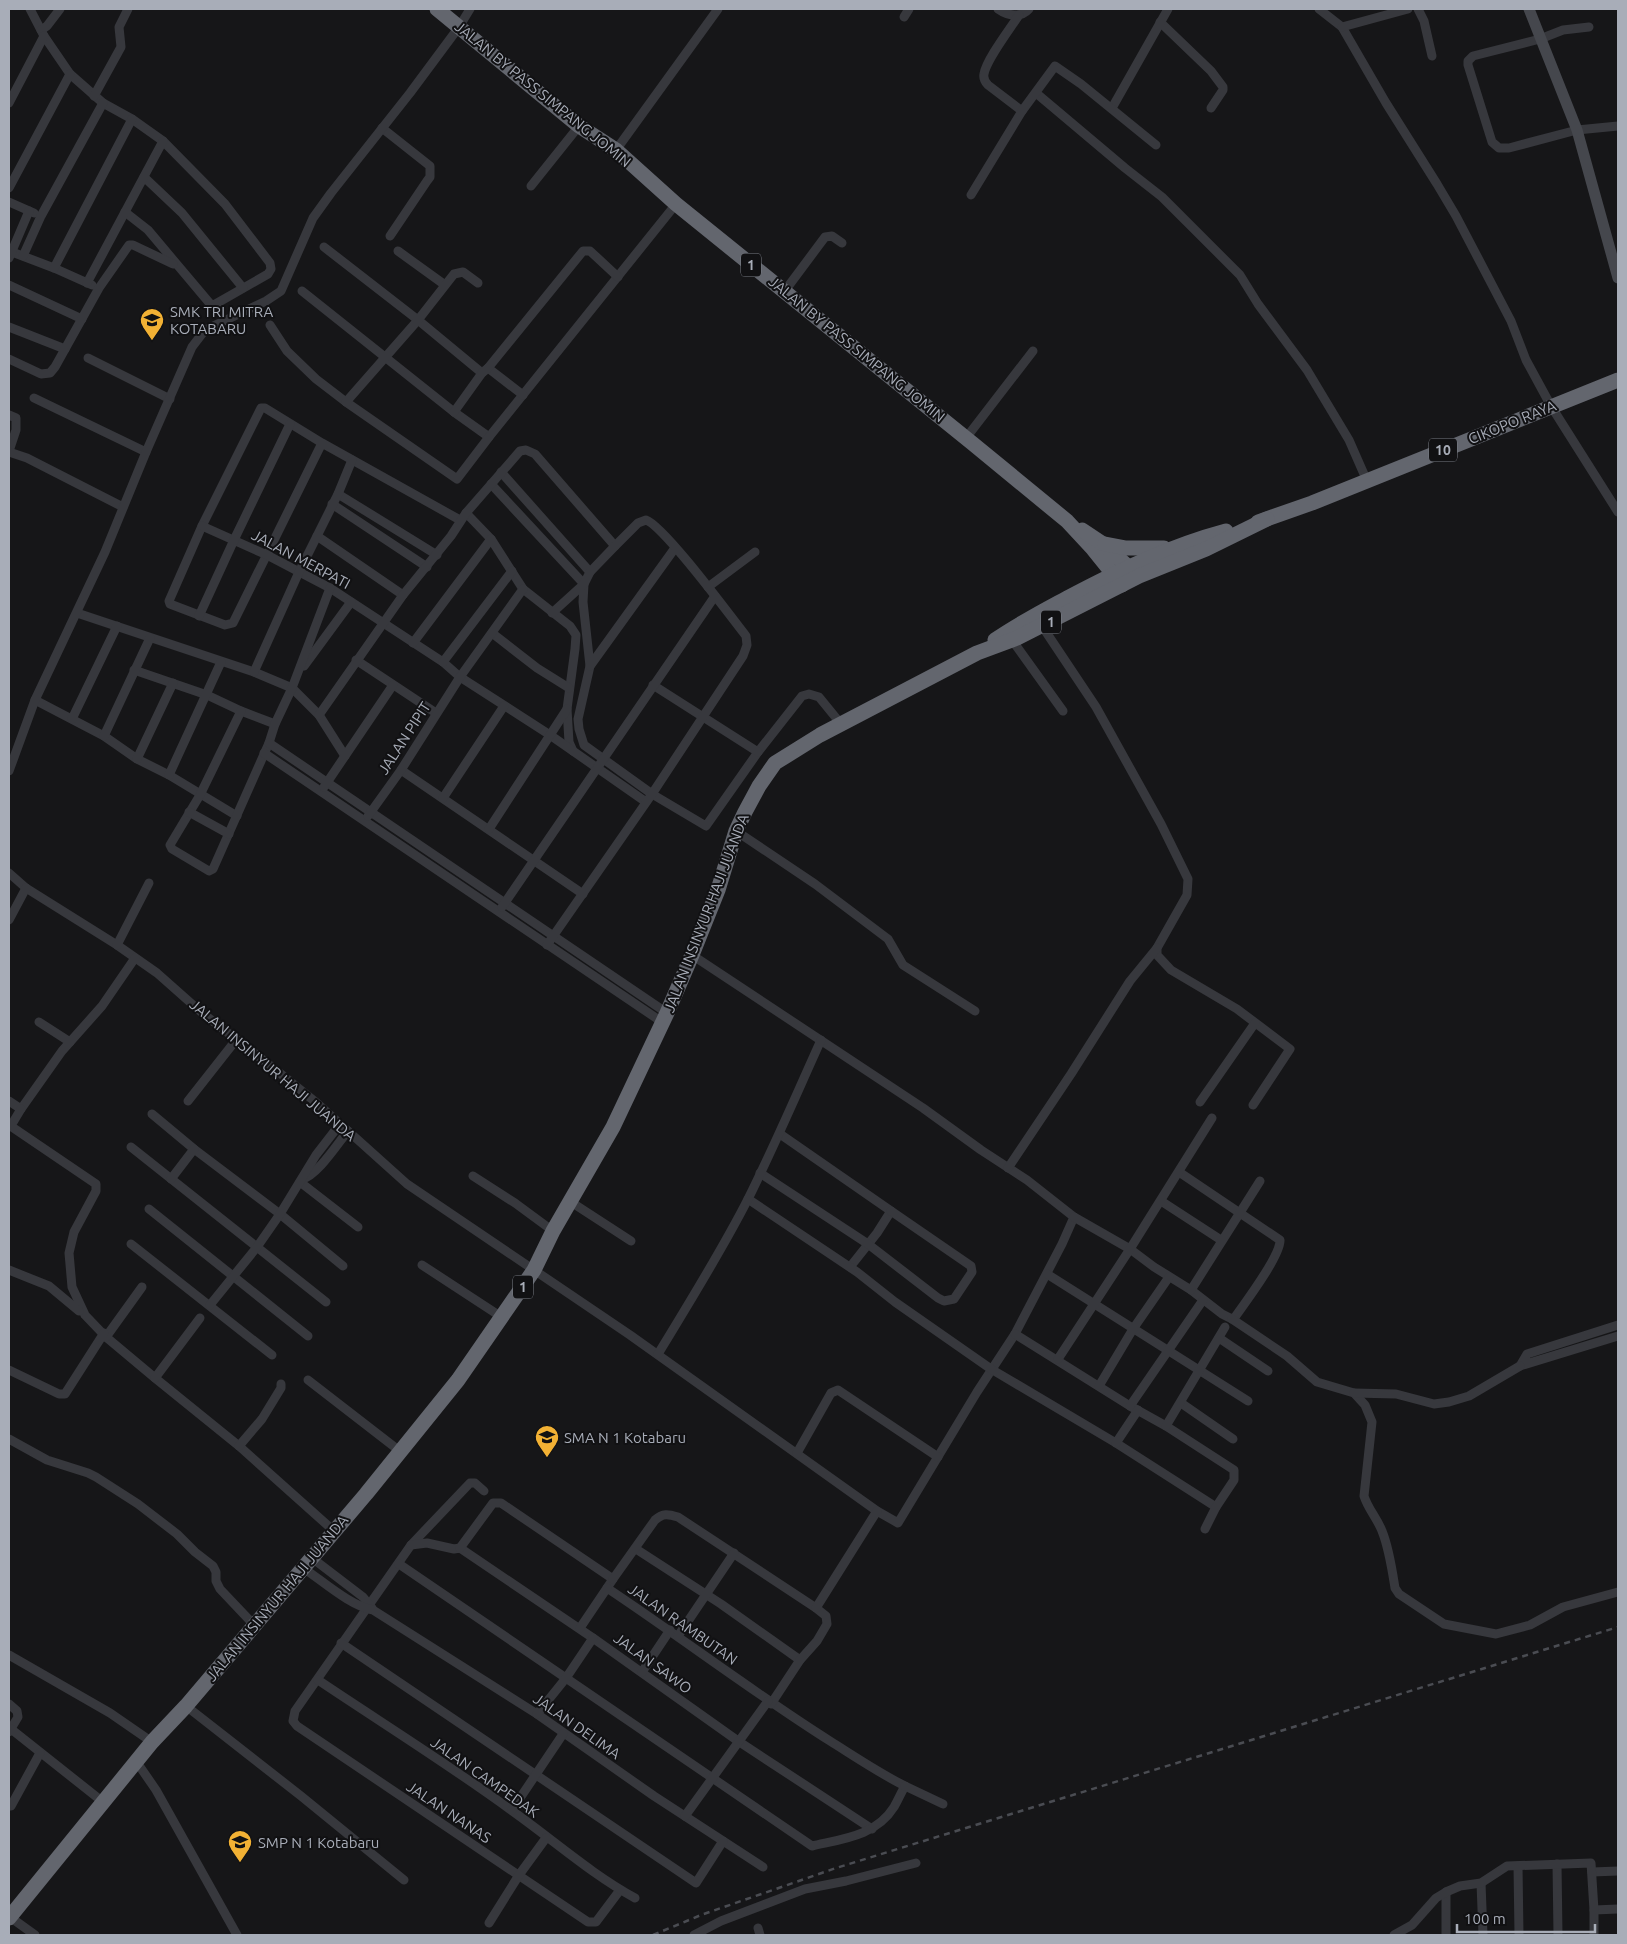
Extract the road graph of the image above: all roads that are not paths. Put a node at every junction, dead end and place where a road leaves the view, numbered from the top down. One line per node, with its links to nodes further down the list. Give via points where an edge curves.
1 (30, 9): 19 (street)
2 (60, 9): 19 (street)
3 (128, 9): 24 (street, via 119,27 121,48)
4 (436, 9): 18 (highway, JALAN BY PASS SIMPANG JOMIN / 1)
5 (470, 9): 18 (street)
6 (718, 9): 37 (street)
7 (998, 9): 14 (street)
8 (1030, 9): 14 (street)
9 (1168, 9): 15 (street)
10 (1319, 9): 16 (street)
11 (1408, 9): 16 (street)
12 (1418, 9): 21 (street)
13 (1529, 9): 20 (main road)
14 (1019, 15): 29 (street, via 983,75 988,85)
15 (1160, 22): 27 (street); 28 (street, via 1223,87)
16 (1342, 27): 80 (street, via 1456,216)
17 (1589, 27): 20 (street, via 1564,30)
18 (459, 28): 31 (highway, JALAN BY PASS SIMPANG JOMIN / 1); 33 (street)
19 (43, 33): 22 (street); 25 (street)
20 (1540, 39): 34 (main road); 34 (street, via 1473,56 1468,61 1492,142 1499,148 1509,148)
21 (1432, 56)
22 (70, 74): 24 (street); 40 (street)
23 (1036, 94): 27 (street, via 1052,67 1057,66); 29 (street); 91 (street, via 1162,197 1240,275 1307,370 1349,440)
24 (94, 96): 26 (street)
25 (9, 103)
26 (103, 103): 30 (street); 46 (street)
27 (1112, 108): 36 (street)
28 (1211, 108)
29 (1022, 111): 41 (street)
30 (132, 119): 35 (street); 54 (street)
31 (580, 126): 37 (highway, JALAN BY PASS SIMPANG JOMIN / 1); 39 (street)
32 (1618, 126): 34 (street)
33 (382, 128): 47 (street, via 430,166 431,172); 78 (street, via 313,218 281,291 205,330 192,347)
34 (1577, 130): 56 (main road)
35 (162, 141): 38 (street); 62 (street, via 225,204 270,263 268,274)
36 (1156, 145)
37 (616, 150): 43 (highway, JALAN BY PASS SIMPANG JOMIN / 1)
38 (144, 177): 45 (street); 62 (street, via 182,213)
39 (531, 186)
40 (9, 188)
41 (971, 195)
42 (9, 202): 44 (street)
43 (676, 204): 55 (street); 64 (highway, JALAN BY PASS SIMPANG JOMIN / 1)
44 (29, 211): 46 (street); 51 (street)
45 (125, 212): 53 (street, via 148,230); 57 (street)
46 (41, 216): 52 (street)
47 (390, 236)
48 (842, 243): 64 (street, via 832,236 825,237)
49 (324, 246): 66 (street)
50 (398, 251): 60 (street)
51 (10, 256): 52 (street)
52 (24, 256): 54 (street)
53 (176, 266): 61 (street, via 133,244 129,245); 62 (street, via 212,306)
54 (54, 268): 57 (street)
55 (618, 277): 74 (street, via 590,251 583,251); 76 (street)
56 (1618, 278)
57 (87, 283): 61 (street)
58 (478, 283): 60 (street, via 459,272)
59 (9, 285): 65 (street)
60 (445, 285): 66 (street)
61 (99, 288): 65 (street)
62 (243, 288)
63 (302, 291): 71 (street)
64 (784, 292): 85 (highway, JALAN BY PASS SIMPANG JOMIN / 1)
65 (82, 319): 69 (street)
66 (418, 320): 71 (street); 74 (street)
67 (270, 325): 79 (street, via 287,351)
68 (9, 327): 69 (street)
69 (65, 350): 73 (street, via 53,370 46,374)
70 (1033, 351): 85 (street)
71 (385, 357): 79 (street); 81 (street)
72 (88, 358): 78 (street)
73 (9, 359)
74 (485, 370): 76 (street); 81 (street)
75 (1618, 380): 80 (highway, CIKOPO RAYA / 10)
76 (523, 395): 84 (street)
77 (34, 398): 88 (street)
78 (170, 399): 88 (street)
79 (346, 402): 84 (street, via 458,479)
80 (1551, 406): 91 (highway, CIKOPO RAYA / 10); 96 (street)
81 (454, 412): 84 (street)
82 (9, 415): 87 (street, via 16,418 17,424)
83 (290, 424): 86 (street); 99 (street, via 266,408 259,409); 102 (street)
84 (489, 437)
85 (966, 438): 104 (highway, JALAN BY PASS SIMPANG JOMIN / 1)
86 (322, 443): 89 (street); 108 (street)
87 (9, 452): 95 (street, via 28,458)
88 (146, 452): 95 (street)
89 (352, 460): 93 (street); 97 (street)
90 (502, 472): 92 (street); 103 (street, via 520,451 534,454); 114 (street)
91 (1367, 480): 98 (highway, CIKOPO RAYA / 10)
92 (491, 484): 97 (street); 116 (street)
93 (338, 494): 94 (street); 109 (street)
94 (332, 504): 100 (street); 110 (street)
95 (124, 507): 124 (street)
96 (1618, 512)
97 (463, 516): 101 (street); 109 (street)
98 (1267, 520): 106 (highway, CIKOPO RAYA / 10); 112 (highway, CIKOPO RAYA / 10, via 1206,549)
99 (202, 526): 102 (street, JALAN MERPATI); 126 (street, via 169,601 171,605)
100 (317, 536): 113 (street); 121 (street)
101 (491, 539): 111 (street); 133 (street)
102 (234, 540): 108 (street, JALAN MERPATI); 126 (street)
103 (615, 546): 105 (street, via 646,520); 114 (street)
104 (1098, 546): 106 (highway); 112 (highway, JALAN BY PASS SIMPANG JOMIN / 1); 115 (highway, JALAN BY PASS SIMPANG JOMIN / 1); 117 (highway, via 1099,574)
105 (675, 548): 118 (street); 138 (street)
106 (1172, 548): 112 (highway, CIKOPO RAYA / 10)
107 (755, 552): 118 (street)
108 (267, 555): 113 (street, JALAN MERPATI); 126 (street, via 233,623 225,624)
109 (437, 555): 110 (street)
110 (427, 567): 121 (street)
111 (512, 571): 120 (street); 137 (street)
112 (1134, 571): 115 (highway, 1)
113 (299, 572): 119 (street, JALAN MERPATI); 140 (street)
114 (590, 572): 116 (street)
115 (1117, 580): 117 (highway, JALAN INSINYUR HAJI JUANDA); 129 (highway, JALAN INSINYUR HAJI JUANDA / 1)
116 (584, 584): 125 (street); 138 (street)
117 (1093, 584): 134 (highway, JALAN INSINYUR HAJI JUANDA / 1, via 1012,628)
118 (708, 587): 122 (street)
119 (330, 588): 123 (street, JALAN MERPATI); 141 (street)
120 (523, 589): 125 (street); 130 (street, JALAN PIPIT)
121 (403, 595): 127 (street)
122 (715, 596): 145 (street); 156 (street, via 746,636 746,645)
123 (351, 602): 127 (street, JALAN MERPATI); 141 (street)
124 (77, 613): 128 (street); 149 (street)
125 (552, 613): 147 (street, via 570,626 576,635)
126 (199, 616)
127 (382, 623): 133 (street, JALAN MERPATI); 135 (street)
128 (117, 626): 131 (street); 157 (street)
129 (1042, 626): 132 (highway, JALAN INSINYUR HAJI JUANDA / 1); 195 (street, via 1096,707 1188,879 1187,895)
130 (492, 633): 142 (street, JALAN PIPIT); 147 (street)
131 (150, 638): 136 (street); 139 (street)
132 (1012, 640): 134 (highway, JALAN INSINYUR HAJI JUANDA / 1); 152 (street)
133 (413, 643): 137 (street, JALAN MERPATI)
134 (977, 653): 159 (highway, JALAN INSINYUR HAJI JUANDA / 1)
135 (356, 660): 144 (street); 155 (street)
136 (221, 662): 140 (street); 148 (street)
137 (444, 662): 142 (street, JALAN MERPATI)
138 (590, 666): 167 (street, via 578,719 579,729 584,745)
139 (134, 670): 143 (street); 161 (street)
140 (254, 672): 146 (street)
141 (298, 674): 146 (street)
142 (460, 677): 150 (street, JALAN MERPATI); 154 (street, JALAN PIPIT)
143 (173, 684): 148 (street); 168 (street)
144 (393, 685): 154 (street); 166 (street)
145 (653, 685): 156 (street); 167 (street)
146 (292, 688): 155 (street); 158 (street)
147 (569, 688): 151 (street)
148 (207, 695): 153 (street); 172 (street)
149 (35, 700): 157 (street); 171 (street)
150 (504, 706): 160 (street, JALAN MERPATI); 177 (street)
151 (567, 708): 160 (street); 163 (street, via 569,742)
152 (1063, 710)
153 (241, 712): 158 (street); 176 (street)
154 (436, 713): 170 (street, JALAN PIPIT)
155 (318, 715): 166 (street)
156 (703, 716): 164 (street); 175 (street)
157 (72, 719): 161 (street)
158 (275, 724): 162 (street)
159 (842, 724): 164 (street, via 819,697 806,694); 183 (highway, JALAN INSINYUR HAJI JUANDA / 1, via 775,763 756,791)
160 (550, 735): 163 (street, JALAN MERPATI); 182 (street)
161 (104, 736): 168 (street)
162 (269, 743): 165 (street); 173 (street)
163 (573, 751): 169 (street, JALAN MERPATI)
164 (758, 752): 175 (street, via 706,826)
165 (264, 753): 174 (street); 180 (street)
166 (345, 756): 173 (street)
167 (602, 758): 169 (street); 175 (street)
168 (137, 759): 172 (street)
169 (597, 767): 178 (street, JALAN MERPATI); 185 (street)
170 (401, 770): 177 (street); 181 (street, JALAN PIPIT)
171 (9, 771)
172 (168, 775): 176 (street)
173 (328, 782): 174 (street); 181 (street)
174 (321, 791): 181 (street)
175 (652, 794): 178 (street)
176 (200, 795): 179 (street); 180 (street)
177 (443, 798): 182 (street)
178 (646, 802): 189 (street)
179 (189, 812): 184 (street); 184 (street, via 170,846 206,869 213,869)
180 (237, 816): 184 (street)
181 (367, 816): 190 (street)
182 (489, 829): 185 (street)
183 (736, 831): 196 (highway, JALAN INSINYUR HAJI JUANDA / 1, via 718,890); 198 (street, via 816,884 888,939 903,965)
184 (229, 834)
185 (533, 860): 189 (street); 190 (street)
186 (9, 873): 188 (street, JALAN INSINYUR HAJI JUANDA)
187 (149, 883): 193 (street)
188 (26, 888): 191 (street); 193 (street, JALAN INSINYUR HAJI JUANDA)
189 (582, 894): 192 (street)
190 (502, 907): 192 (street); 194 (street)
191 (9, 920)
192 (553, 936): 194 (street); 199 (street)
193 (117, 945): 197 (street, JALAN INSINYUR HAJI JUANDA)
194 (547, 945): 199 (street)
195 (1156, 948): 201 (street, via 1157,955 1178,975 1237,1009); 217 (street, via 1130,981)
196 (692, 955): 199 (highway, JALAN INSINYUR HAJI JUANDA / 1); 203 (street)
197 (135, 958): 202 (street, JALAN INSINYUR HAJI JUANDA); 204 (street, via 102,1006)
198 (975, 1011)
199 (665, 1018): 226 (highway, JALAN INSINYUR HAJI JUANDA / 1, via 613,1128)
200 (39, 1022): 204 (street)
201 (1254, 1023): 207 (street); 208 (street, via 1290,1049)
202 (236, 1040): 206 (street); 212 (street, JALAN INSINYUR HAJI JUANDA)
203 (821, 1040): 214 (street); 217 (street)
204 (70, 1042): 209 (street)
205 (9, 1101): 209 (street)
206 (188, 1101)
207 (1200, 1102)
208 (1253, 1106)
209 (21, 1109): 254 (street, via 12,1127 96,1184 96,1192 74,1232 69,1253 72,1287)
210 (152, 1114): 216 (street)
211 (1212, 1118): 218 (street)
212 (340, 1124): 213 (street, JALAN INSINYUR HAJI JUANDA); 222 (street)
213 (348, 1131): 222 (street, via 316,1171); 244 (street, JALAN INSINYUR HAJI JUANDA, via 407,1184)
214 (780, 1134): 219 (street); 228 (street)
215 (131, 1147): 221 (street)
216 (194, 1149): 221 (street); 230 (street)
217 (1008, 1168): 231 (street)
218 (1179, 1172): 225 (street); 229 (street)
219 (760, 1173): 224 (street); 237 (street)
220 (473, 1176): 233 (street)
221 (171, 1179): 238 (street)
222 (301, 1180): 230 (street); 232 (street)
223 (1260, 1181): 229 (street)
224 (748, 1199): 242 (street); 267 (street)
225 (1161, 1201): 234 (street); 239 (street)
226 (571, 1202): 233 (highway, JALAN INSINYUR HAJI JUANDA / 1); 235 (street)
227 (149, 1209): 246 (street)
228 (891, 1211): 237 (street); 237 (street, via 971,1266 972,1272 961,1291 954,1300 944,1301)
229 (1239, 1212): 234 (street); 257 (street, via 1278,1237 1280,1244)
230 (280, 1214): 238 (street); 241 (street)
231 (1074, 1216): 239 (street); 245 (street)
232 (358, 1227)
233 (553, 1231): 244 (highway, JALAN INSINYUR HAJI JUANDA / 1)
234 (1221, 1240): 249 (street)
235 (631, 1241)
236 (131, 1244): 253 (street)
237 (868, 1244): 242 (street)
238 (257, 1248): 246 (street); 251 (street)
239 (1130, 1249): 247 (street); 252 (street)
240 (422, 1265): 256 (street)
241 (343, 1266)
242 (850, 1267): 271 (street)
243 (9, 1270): 254 (street, via 49,1286)
244 (534, 1270): 256 (highway, JALAN INSINYUR HAJI JUANDA / 1); 267 (street)
245 (1047, 1274): 252 (street); 261 (street)
246 (232, 1277): 253 (street); 263 (street)
247 (1169, 1277): 249 (street); 260 (street)
248 (142, 1288): 262 (street)
249 (1191, 1290): 250 (street)
250 (1203, 1300): 257 (street); 266 (street)
251 (326, 1302)
252 (1094, 1304): 260 (street); 269 (street)
253 (210, 1305): 268 (street)
254 (85, 1315): 262 (street)
255 (200, 1318): 275 (street)
256 (503, 1318): 288 (highway, JALAN INSINYUR HAJI JUANDA / 1)
257 (1232, 1319): 279 (street, via 1287,1356 1316,1382)
258 (1618, 1326): 270 (street, via 1527,1354)
259 (1225, 1327): 265 (street)
260 (1133, 1329): 266 (street); 278 (street)
261 (1016, 1334): 269 (street); 271 (street)
262 (105, 1335): 272 (street, via 65,1394); 275 (street)
263 (308, 1336)
264 (1618, 1336): 270 (street)
265 (1219, 1338): 273 (street); 274 (street)
266 (1167, 1350): 273 (street); 282 (street)
267 (658, 1354): 289 (street)
268 (272, 1355)
269 (1058, 1360): 278 (street)
270 (1520, 1366): 279 (street, via 1469,1396 1449,1402 1434,1404 1396,1394)
271 (991, 1369): 286 (street); 290 (street)
272 (9, 1370)
273 (1200, 1371): 280 (street); 281 (street)
274 (1268, 1371)
275 (155, 1378): 287 (street)
276 (308, 1380): 288 (street)
277 (281, 1384): 287 (street, via 262,1419)
278 (1098, 1386): 282 (street)
279 (1354, 1393): 304 (street, via 1365,1405 1372,1422 1364,1496 1366,1505 1383,1534 1399,1594 1444,1624 1496,1634 1530,1625 1563,1607)
280 (1248, 1401)
281 (1181, 1403): 283 (street); 285 (street)
282 (1134, 1408): 283 (street); 286 (street)
283 (1166, 1426): 292 (street, via 1234,1470 1234,1480)
284 (9, 1439): 308 (street, via 47,1460 88,1472 177,1534 214,1566 220,1589)
285 (1234, 1439)
286 (1116, 1443): 292 (street)
287 (240, 1446): 295 (street)
288 (401, 1452): 295 (highway, JALAN INSINYUR HAJI JUANDA / 1)
289 (797, 1453): 290 (street, via 831,1393 838,1390); 293 (street)
290 (938, 1457): 293 (street, via 898,1523)
291 (484, 1491): 296 (street, via 475,1482 470,1483)
292 (1216, 1507): 294 (street)
293 (877, 1511): 307 (street)
294 (1205, 1529)
295 (334, 1531): 300 (highway, JALAN INSINYUR HAJI JUANDA / 1)
296 (411, 1545): 297 (street, JALAN SAWO, via 427,1543); 301 (street)
297 (460, 1548): 302 (street, JALAN RAMBUTAN, via 492,1504 501,1503); 309 (street, JALAN SAWO)
298 (636, 1549): 299 (street, via 656,1520 668,1514 678,1517); 302 (street); 305 (street)
299 (734, 1553): 305 (street); 307 (street)
300 (308, 1563): 306 (street, JALAN DELIMA, via 354,1589); 308 (highway, JALAN INSINYUR HAJI JUANDA / 1)
301 (398, 1564): 306 (street); 317 (street)
302 (613, 1579): 303 (street, JALAN RAMBUTAN)
303 (607, 1588): 309 (street); 310 (street, JALAN RAMBUTAN)
304 (1618, 1592)
305 (707, 1595): 311 (street); 315 (street)
306 (369, 1607): 313 (street); 322 (street, JALAN DELIMA)
307 (816, 1608): 315 (street, via 826,1616 827,1624)
308 (254, 1625): 321 (highway, JALAN INSINYUR HAJI JUANDA / 1)
309 (580, 1628): 312 (street, JALAN SAWO)
310 (670, 1630): 311 (street, JALAN RAMBUTAN); 316 (street)
311 (678, 1636): 319 (street, JALAN RAMBUTAN)
312 (594, 1638): 316 (street, JALAN SAWO); 317 (street)
313 (341, 1643): 318 (street); 329 (street)
314 (9, 1655): 326 (street, via 110,1713)
315 (800, 1660): 319 (street)
316 (642, 1672): 325 (street, JALAN SAWO)
317 (566, 1678): 322 (street); 330 (street)
318 (318, 1680): 335 (street, JALAN CAMPEDAK); 346 (street, JALAN NANAS, via 295,1711 293,1721 296,1726)
319 (770, 1702): 325 (street); 331 (street, JALAN RAMBUTAN)
320 (9, 1704): 323 (street, via 15,1707 18,1717)
321 (186, 1706): 326 (highway, JALAN INSINYUR HAJI JUANDA / 1); 347 (street)
322 (537, 1714): 324 (street, JALAN DELIMA)
323 (10, 1730): 327 (street)
324 (563, 1734): 329 (street); 336 (street, JALAN DELIMA)
325 (738, 1741): 330 (street); 337 (street, JALAN SAWO)
326 (152, 1742): 328 (highway, JALAN INSINYUR HAJI JUANDA / 1)
327 (40, 1753): 332 (street); 334 (street)
328 (136, 1761): 332 (highway, JALAN INSINYUR HAJI JUANDA / 1); 358 (street, via 156,1790)
329 (534, 1775): 335 (street); 339 (street, via 696,1884)
330 (712, 1779): 336 (street); 337 (street, via 812,1846)
331 (905, 1786): 333 (street, JALAN RAMBUTAN); 337 (street, via 894,1807)
332 (103, 1802): 354 (highway, JALAN INSINYUR HAJI JUANDA / 1)
333 (943, 1804)
334 (9, 1806)
335 (512, 1810): 338 (street, JALAN CAMPEDAK)
336 (685, 1816): 339 (street, JALAN DELIMA)
337 (872, 1829)
338 (546, 1838): 346 (street); 349 (street, JALAN CAMPEDAK)
339 (723, 1841): 343 (street, JALAN DELIMA)
340 (916, 1863): 359 (street, via 805,1889 721,1921)
341 (1557, 1864): 342 (street); 345 (street, via 1591,1864); 365 (street)
342 (1518, 1866): 348 (street, via 1507,1866); 364 (street)
343 (763, 1867)
344 (1618, 1871): 345 (street)
345 (1592, 1872): 353 (street)
346 (519, 1875): 349 (street, JALAN NANAS, via 592,1922 596,1922); 355 (street)
347 (404, 1880)
348 (1482, 1883): 350 (street); 363 (street)
349 (620, 1890): 351 (street, JALAN CAMPEDAK)
350 (1446, 1892): 356 (street, via 1436,1898); 362 (street)
351 (635, 1898)
352 (1618, 1909): 353 (street)
353 (1594, 1910): 366 (street)
354 (9, 1918): 357 (street)
355 (489, 1923)
356 (1412, 1925): 360 (street); 361 (street)
357 (35, 1935)
358 (237, 1935)
359 (694, 1935)
360 (1394, 1935)
361 (1412, 1935)
362 (1446, 1935)
363 (1483, 1935)
364 (1519, 1935)
365 (1558, 1935)
366 (1594, 1935)

